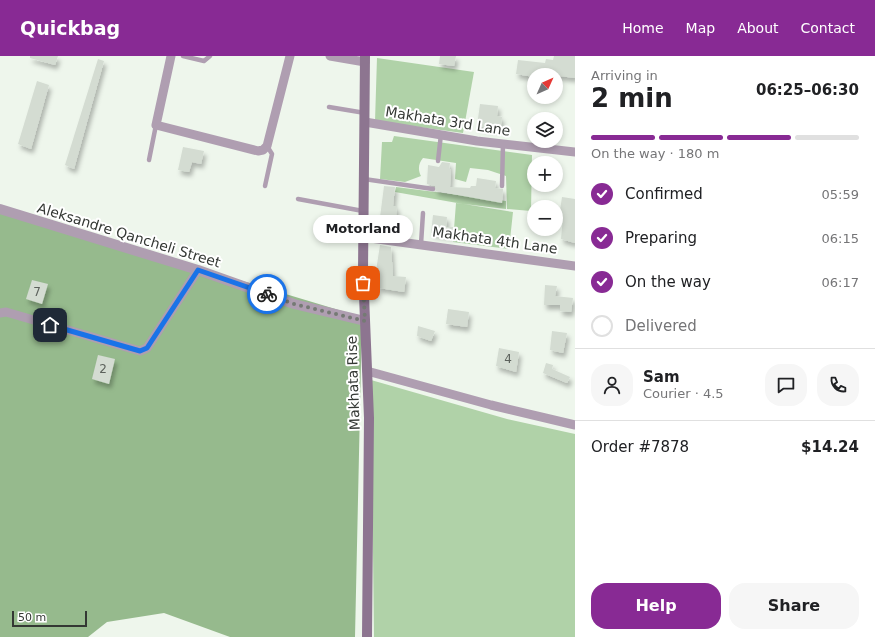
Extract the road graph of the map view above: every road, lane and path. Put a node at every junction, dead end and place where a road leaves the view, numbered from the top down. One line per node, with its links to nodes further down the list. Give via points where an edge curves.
1 (170, 56): 9 (street)
2 (183, 56): 3 (lane, via 204,61)
3 (210, 56)
4 (290, 56): 12 (street)
5 (330, 56): 6 (street)
6 (365, 59): 8 (main road, Makhata Rise)
7 (329, 107): 8 (lane)
8 (365, 117): 10 (street, Makhata 3rd Lane); 16 (main road, Makhata Rise)
9 (156, 125): 12 (street, via 258,151); 14 (lane)
10 (441, 134): 11 (street, Makhata 3rd Lane); 15 (lane)
11 (500, 142): 13 (street, Makhata 3rd Lane); 18 (lane)
12 (267, 146): 17 (lane, via 272,154)
13 (575, 152)
14 (149, 160)
15 (438, 161)
16 (363, 179): 19 (lane); 22 (main road, Makhata Rise)
17 (265, 186)
18 (502, 186)
19 (433, 189)
20 (298, 199): 22 (lane)
21 (0, 209): 27 (street, Aleksandre Qancheli Street)
22 (362, 211): 24 (main road, Makhata Rise)
23 (423, 213): 25 (lane)
24 (363, 237): 25 (street, Makhata 4th Lane); 29 (main road, Makhata Rise)
25 (421, 244): 26 (street, Makhata 4th Lane)
26 (575, 266)
27 (198, 270): 28 (street, via 147,348 140,351 6,312); 29 (street, Aleksandre Qancheli Street, via 294,304)
28 (0, 313)
29 (365, 321): 30 (main road, Makhata Rise)
30 (367, 371): 31 (street); 32 (main road, Makhata Rise)
31 (575, 425)
32 (367, 637)

